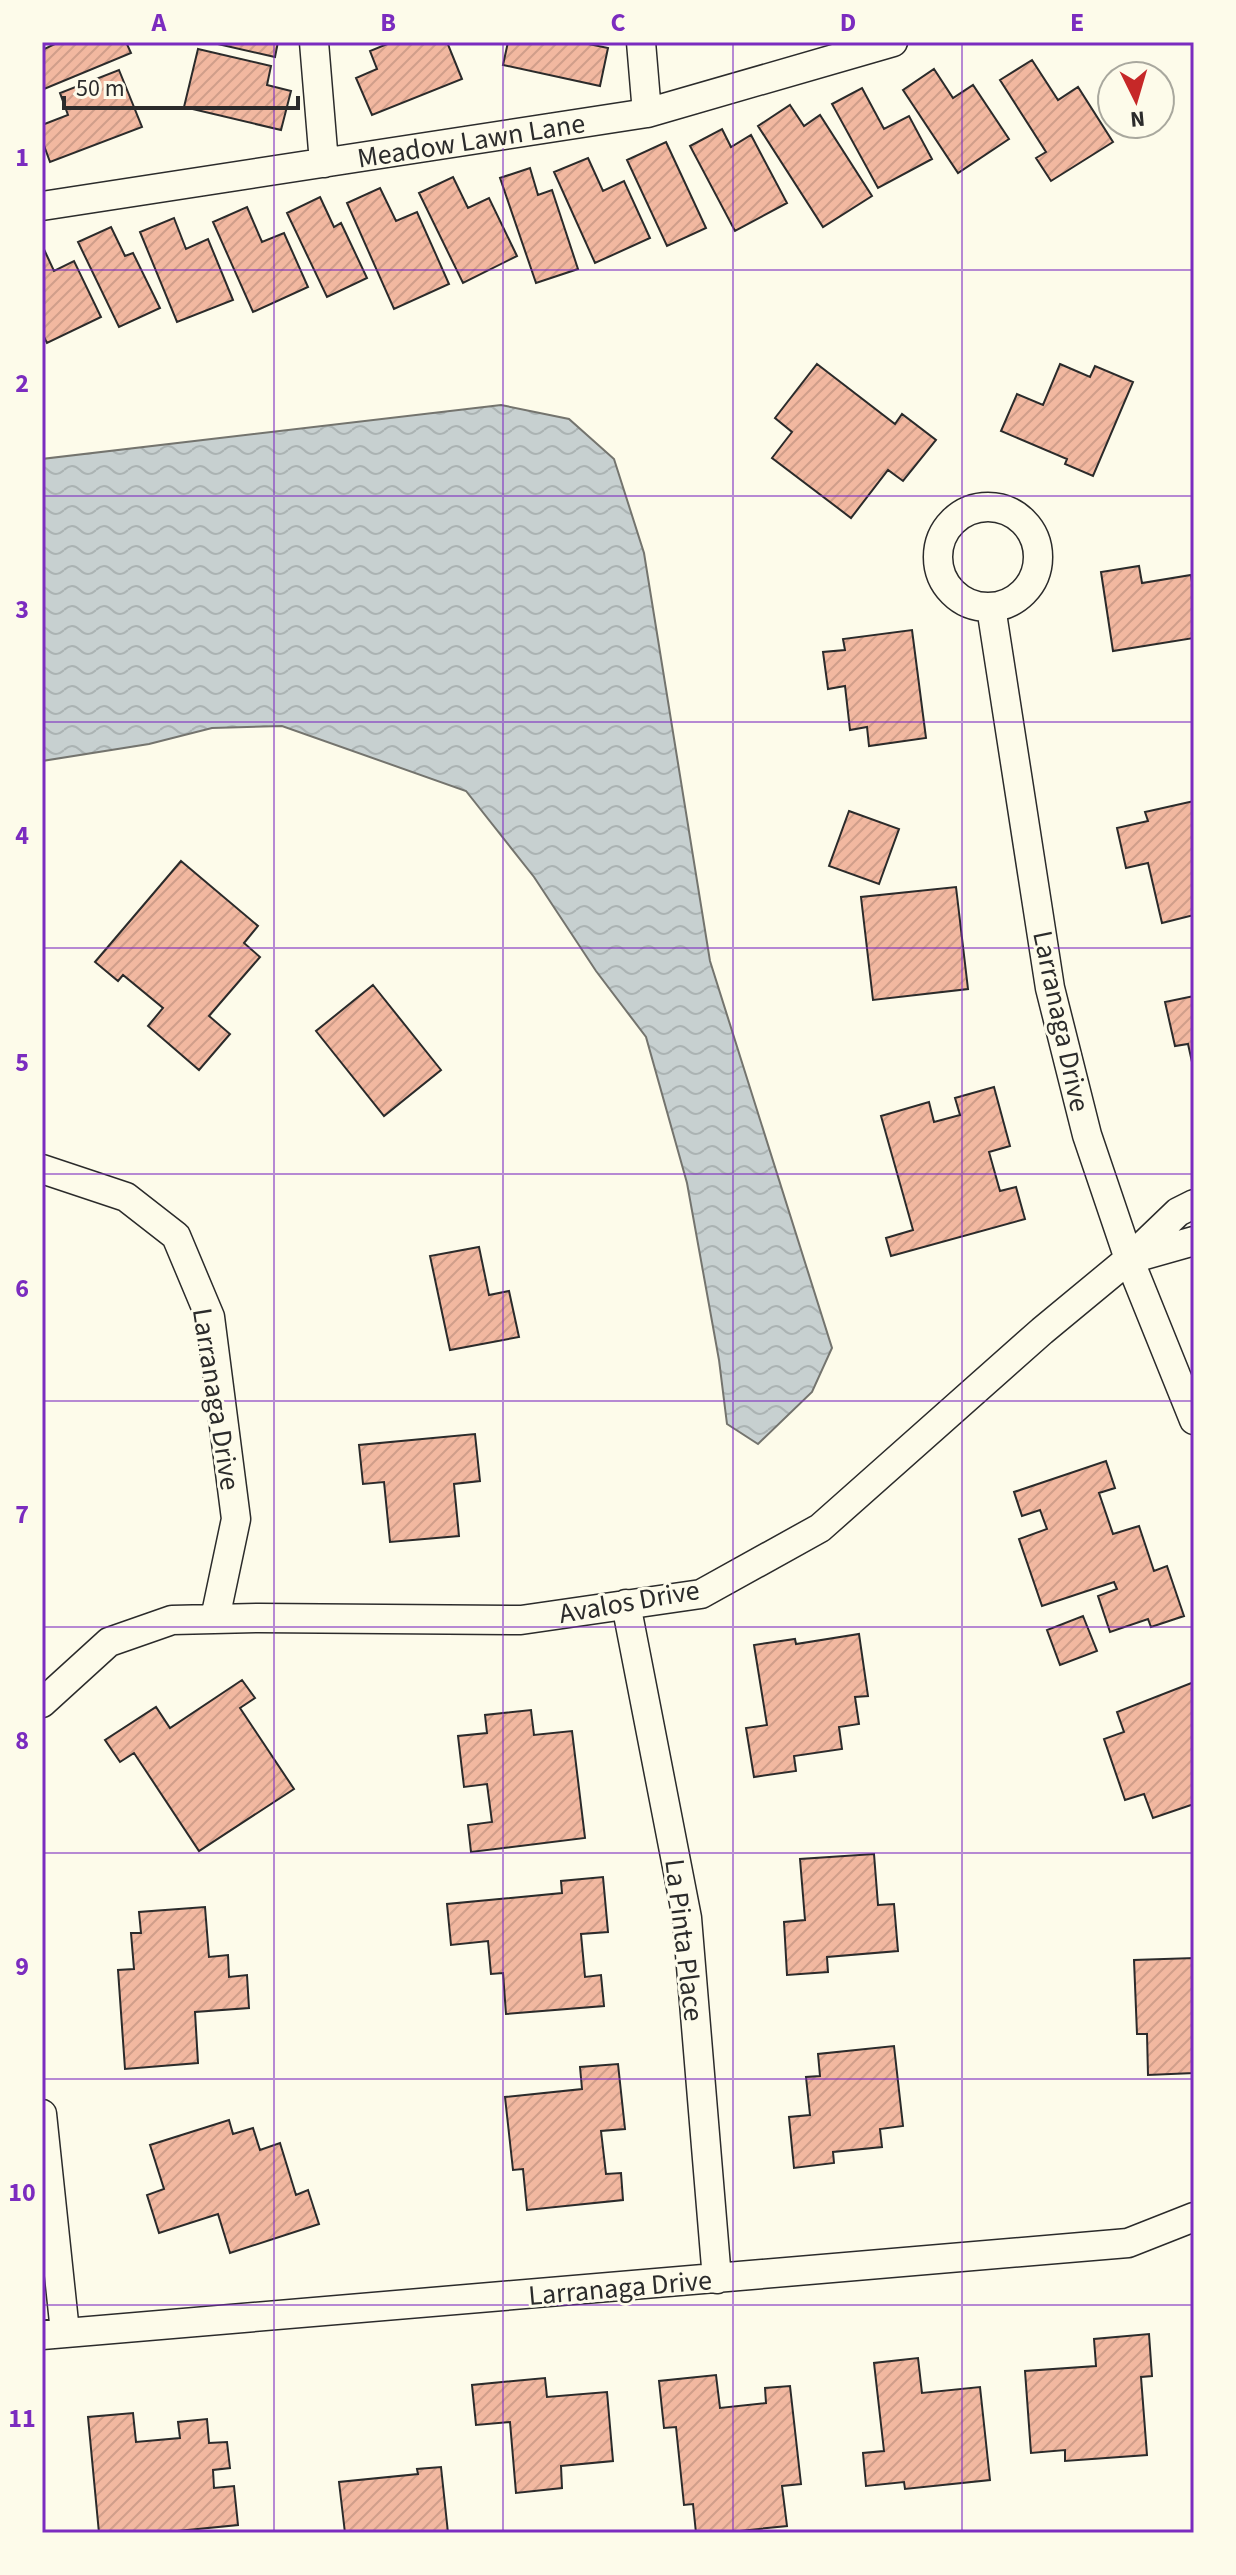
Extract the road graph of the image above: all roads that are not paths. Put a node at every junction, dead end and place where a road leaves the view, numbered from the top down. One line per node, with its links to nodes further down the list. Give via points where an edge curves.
1 (314, 42): 5 (street)
2 (641, 42): 4 (street)
3 (893, 42): 4 (street, Meadow Lawn Lane)
4 (647, 113): 5 (street, Meadow Lawn Lane)
5 (324, 163): 6 (street, Meadow Lawn Lane)
6 (42, 206)
7 (991, 607): 11 (street, Larranaga Drive, via 1050,988 1087,1135)
8 (42, 1169): 14 (street, Larranaga Drive, via 126,1197 176,1236 210,1317 236,1519)
9 (1194, 1204): 11 (street, Avalos Drive, via 1178,1212)
10 (1194, 1241): 11 (street, Avalos Drive)
11 (1129, 1259): 12 (street, Larranaga Drive); 13 (street, Avalos Drive, via 820,1528 701,1594)
12 (1194, 1420)
13 (626, 1604): 14 (street, Avalos Drive, via 521,1620); 18 (street, La Pinta Place, via 687,1918)
14 (212, 1619): 15 (street, Avalos Drive, via 172,1620 109,1642)
15 (42, 1703)
16 (42, 2114): 19 (street)
17 (1194, 2217): 18 (street, Larranaga Drive, via 1128,2243)
18 (717, 2279): 19 (street, Larranaga Drive)
19 (54, 2333)

